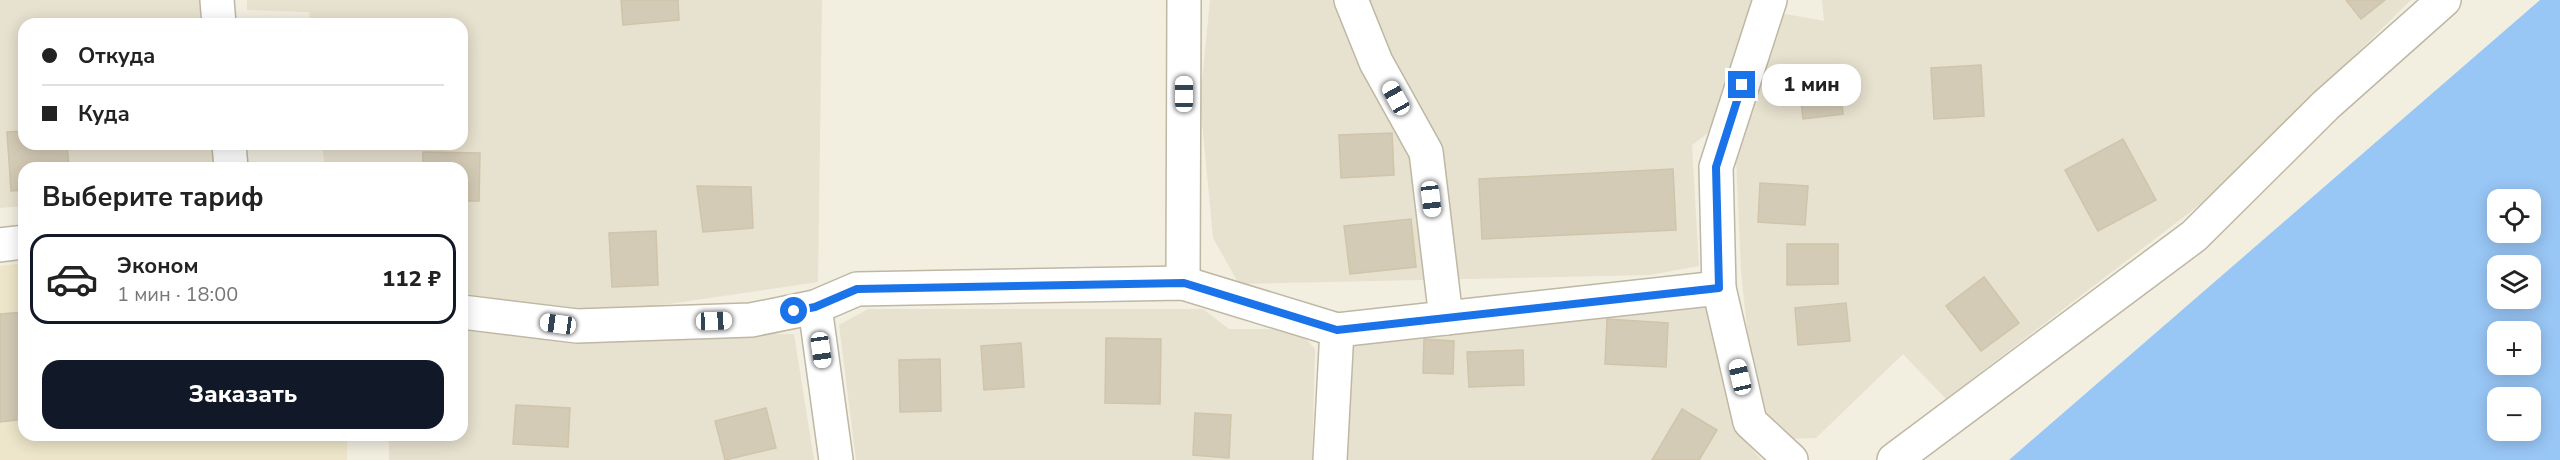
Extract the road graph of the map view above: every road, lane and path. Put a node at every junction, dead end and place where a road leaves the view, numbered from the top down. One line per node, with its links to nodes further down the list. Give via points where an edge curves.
1 (217, 0): 6 (street)
2 (1184, 0): 9 (street)
3 (1351, 0): 13 (street, via 1376,62 1426,152)
4 (1770, 0): 10 (street, via 1716,167)
5 (2444, 0): 18 (street, via 2326,105 2194,236)
6 (218, 18)
7 (18, 243): 8 (street)
8 (0, 245)
9 (1184, 283): 11 (street, via 857,289); 14 (street)
10 (1719, 288): 13 (street); 17 (street, via 1750,422)
11 (815, 307): 12 (street, via 751,320 577,326); 15 (street)
12 (468, 313)
13 (1446, 318): 14 (street)
14 (1337, 330): 16 (street)
15 (836, 460)
16 (1330, 460)
17 (1791, 460)
18 (1894, 460)

